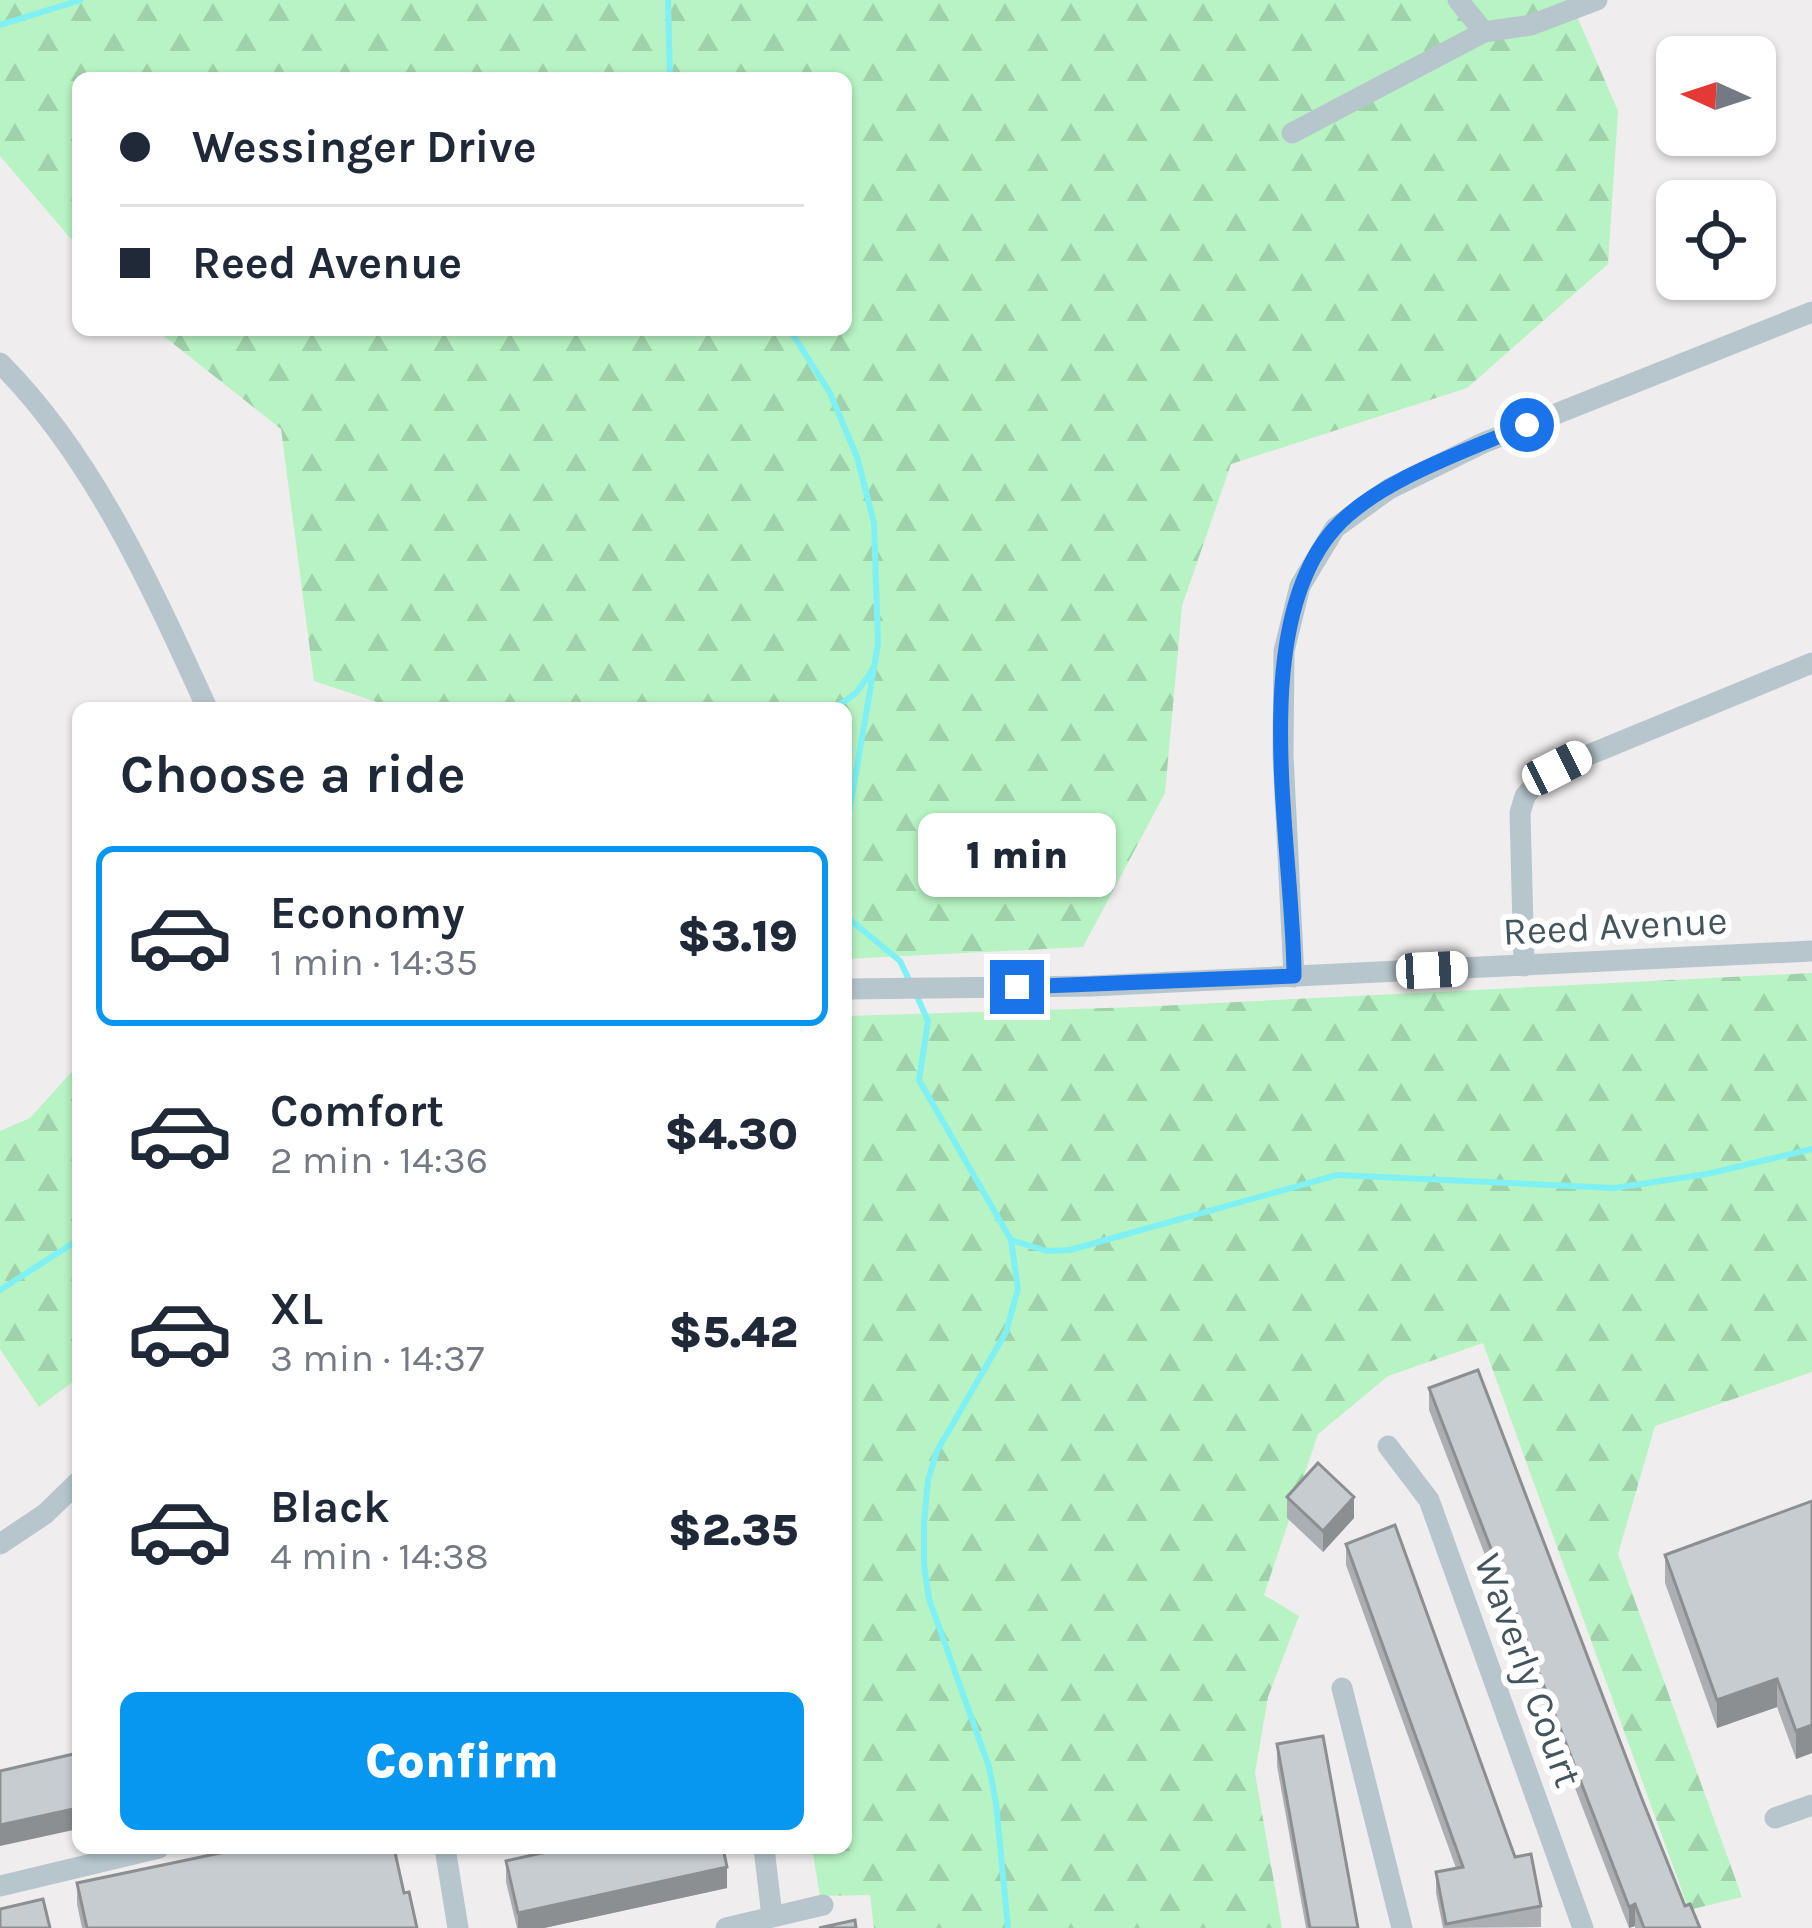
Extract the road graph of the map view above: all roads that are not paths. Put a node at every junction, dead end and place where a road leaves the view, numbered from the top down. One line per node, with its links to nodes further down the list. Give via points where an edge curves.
1 (1459, 0): 3 (street)
2 (1597, 0): 3 (street, via 1531,25)
3 (1484, 32): 4 (street)
4 (1292, 133)
5 (1812, 312): 11 (street, via 1464,452 1389,489 1335,528 1300,586 1284,651)
6 (0, 363): 8 (street, via 112,513)
7 (1812, 663): 10 (street, via 1584,754 1537,782 1520,813)
8 (204, 702)
9 (1812, 950): 10 (street, Reed Avenue)
10 (1524, 966): 11 (street, Reed Avenue)
11 (1294, 976): 12 (street, Reed Avenue)
12 (852, 989)
13 (1388, 1446): 28 (street, Waverly Court, via 1429,1500)
14 (72, 1488): 15 (street)
15 (0, 1544)
16 (1342, 1688): 27 (street)
17 (1812, 1805): 18 (street)
18 (1775, 1818)
19 (134, 1854): 22 (street)
20 (446, 1854): 25 (street)
21 (765, 1854): 24 (street)
22 (0, 1886)
23 (824, 1905): 24 (street)
24 (772, 1916): 26 (street)
25 (458, 1928)
26 (726, 1928)
27 (1402, 1928)
28 (1583, 1928)

